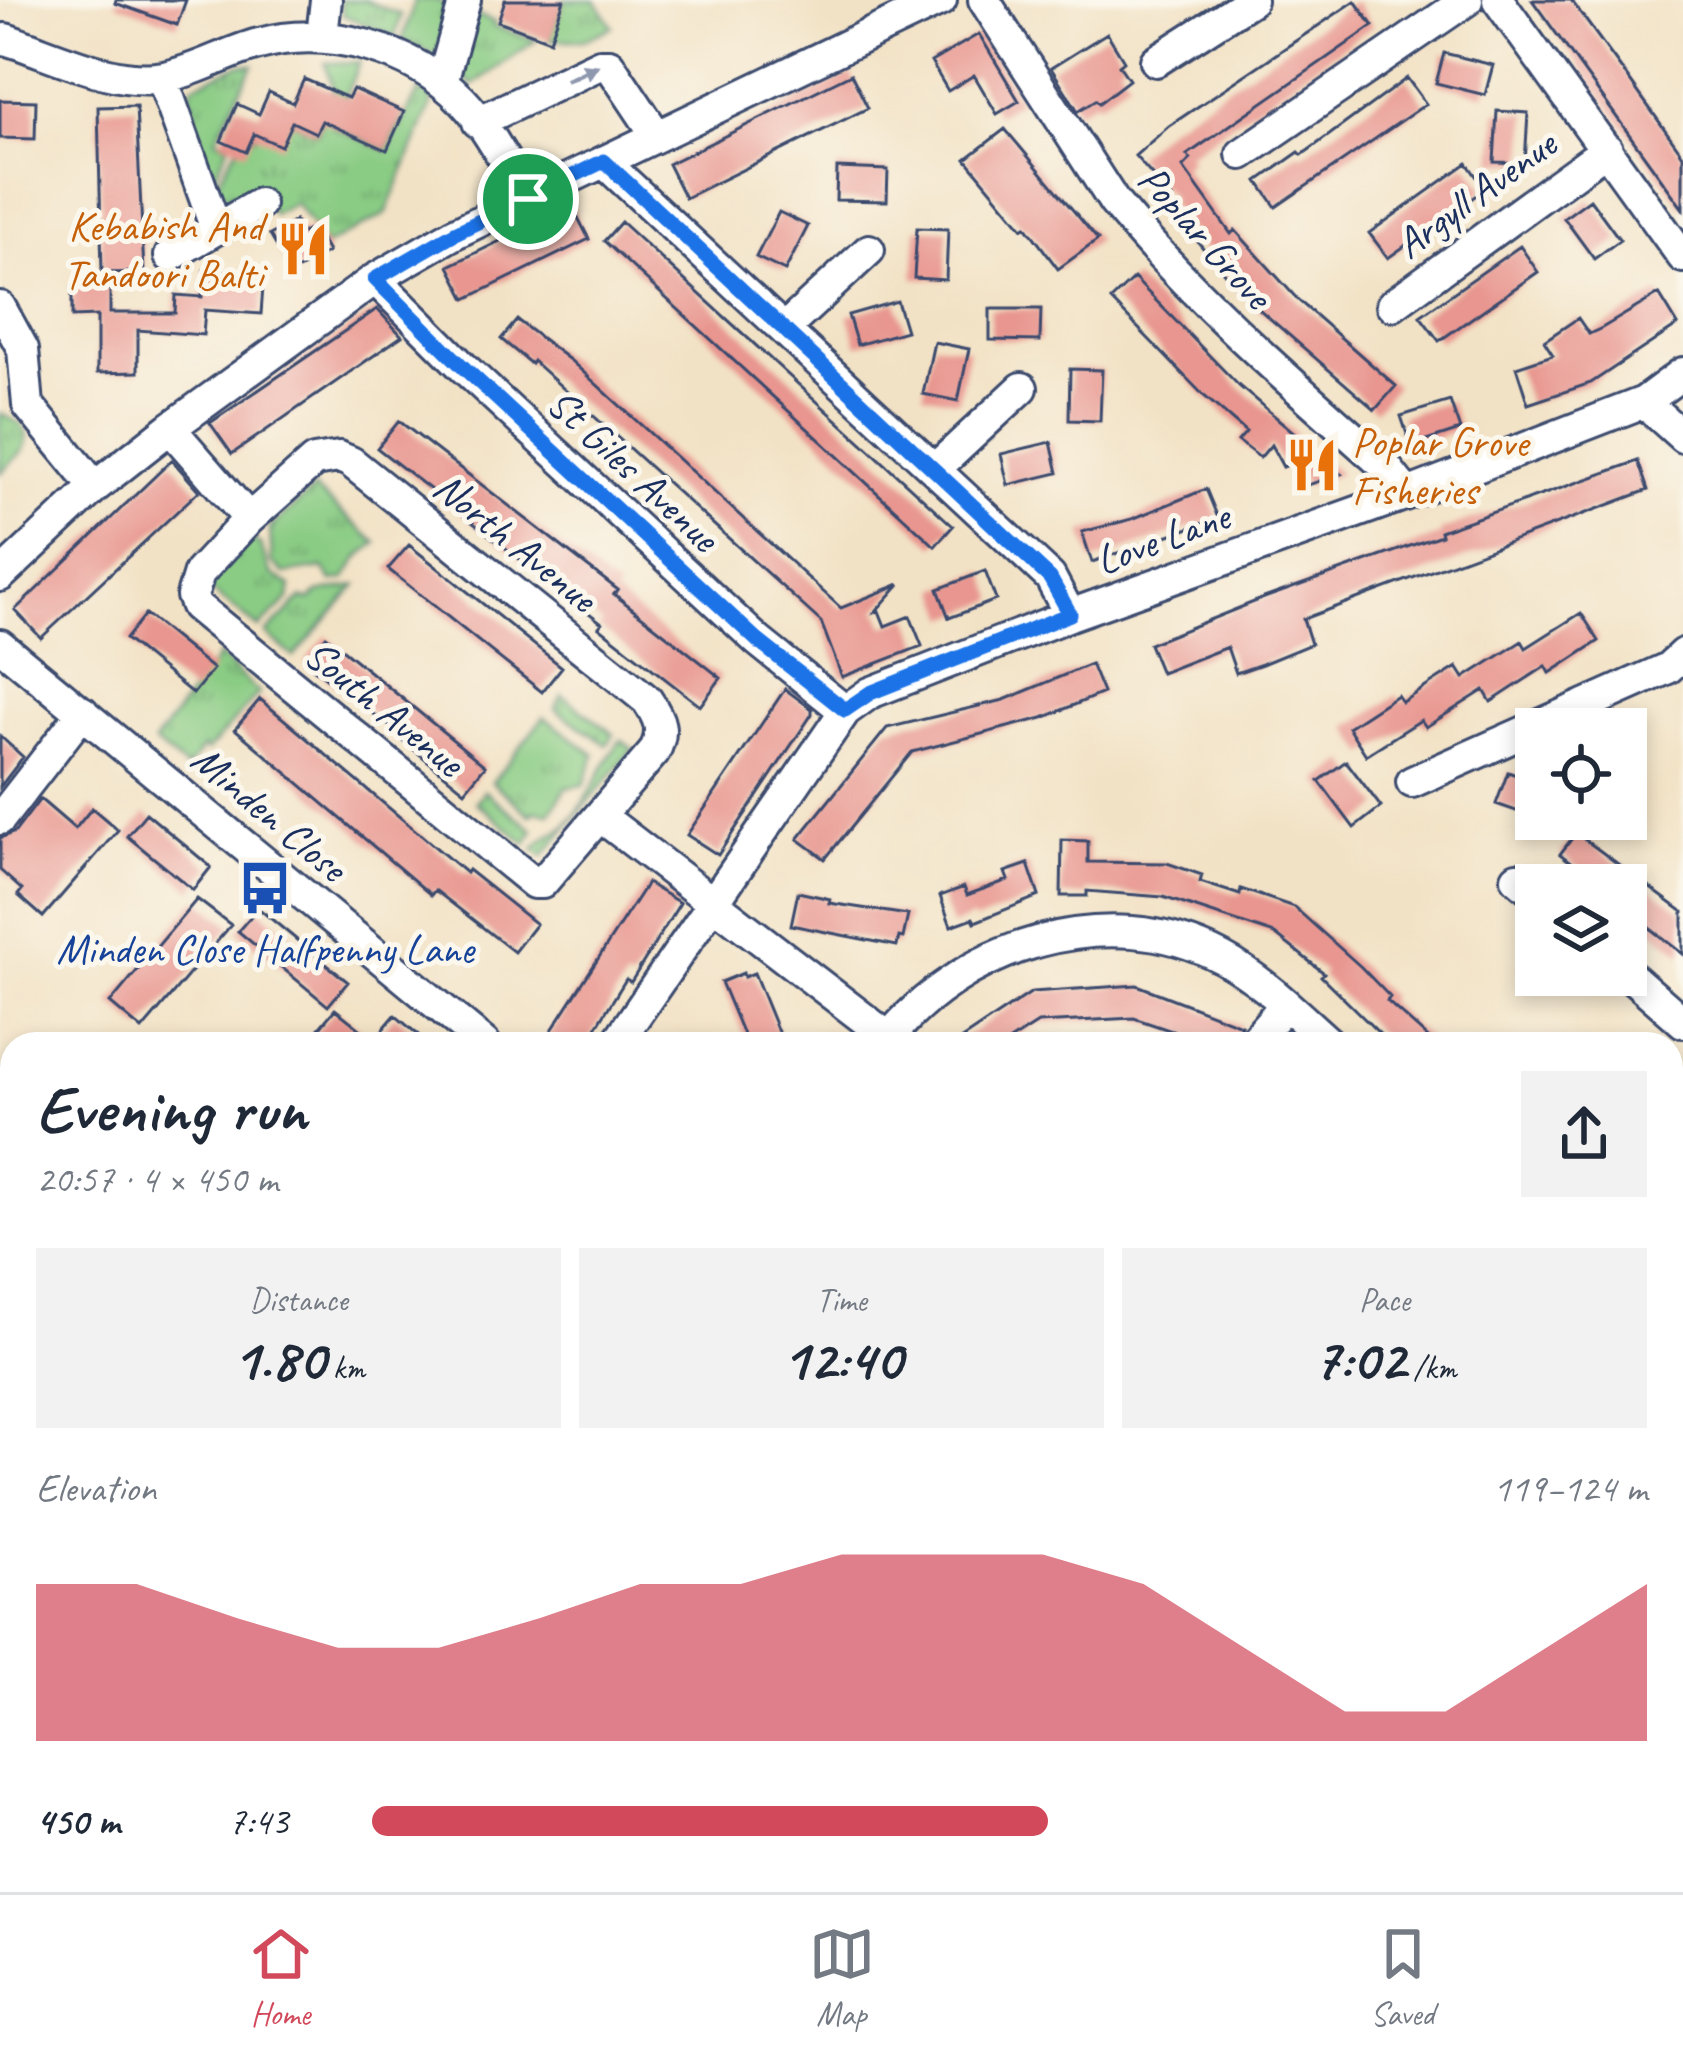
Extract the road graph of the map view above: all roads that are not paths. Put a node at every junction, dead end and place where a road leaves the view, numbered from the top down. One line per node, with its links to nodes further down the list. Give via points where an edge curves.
1 (326, 0): 8 (street)
2 (465, 0): 12 (street)
3 (941, 0): 14 (street)
4 (984, 0): 35 (street, Poplar Grove, via 1136,230)
5 (1467, 0): 16 (street)
6 (1498, 0): 15 (street)
7 (1246, 1): 10 (street)
8 (322, 35): 11 (street, via 260,44); 12 (street, via 395,56)
9 (5, 39): 11 (street, via 116,75)
10 (1156, 62)
11 (162, 77): 20 (street)
12 (442, 82): 13 (street)
13 (478, 122): 14 (street, one-way to 14, via 609,64); 18 (street)
14 (657, 136): 17 (street)
15 (1606, 149): 23 (street); 25 (street, Argyll Avenue)
16 (1242, 154)
17 (604, 161): 18 (street); 27 (street)
18 (528, 199): 24 (street)
19 (259, 204): 20 (street)
20 (216, 230): 22 (street)
21 (869, 250): 27 (street)
22 (170, 256)
23 (1683, 256)
24 (375, 279): 31 (street); 41 (street, St Giles Avenue, via 758,641)
25 (1392, 305)
26 (0, 307): 34 (street, via 23,349 28,405)
27 (784, 328): 33 (street)
28 (1683, 373): 30 (street, Love Lane)
29 (1022, 388): 33 (street)
30 (1644, 402): 32 (street); 35 (street, Love Lane)
31 (170, 428): 34 (street); 36 (street)
32 (1683, 437)
33 (935, 469): 38 (street, via 1050,578)
34 (95, 487): 37 (street)
35 (1407, 494): 38 (street, Love Lane)
36 (249, 519): 44 (street, South Avenue, via 199,572 196,607 534,883); 44 (street, North Avenue, via 314,461 352,462 647,700 660,741)
37 (0, 577)
38 (1070, 614): 41 (street, Love Lane)
39 (0, 645): 42 (street, Minden Close)
40 (1683, 654): 43 (street, via 1668,668)
41 (845, 710): 46 (street, Love Lane)
42 (83, 712): 45 (street); 50 (street, Minden Close)
43 (1412, 782)
44 (600, 815): 46 (street)
45 (0, 819)
46 (711, 904): 51 (street, Love Lane); 52 (street)
47 (1647, 990): 49 (street)
48 (1285, 1004): 53 (street, via 1196,946 1068,934 965,972 936,989); 54 (street); 55 (street)
49 (1683, 1022)
50 (470, 1032)
51 (624, 1032)
52 (877, 1032)
53 (899, 1032)
54 (1261, 1032)
55 (1316, 1032)

